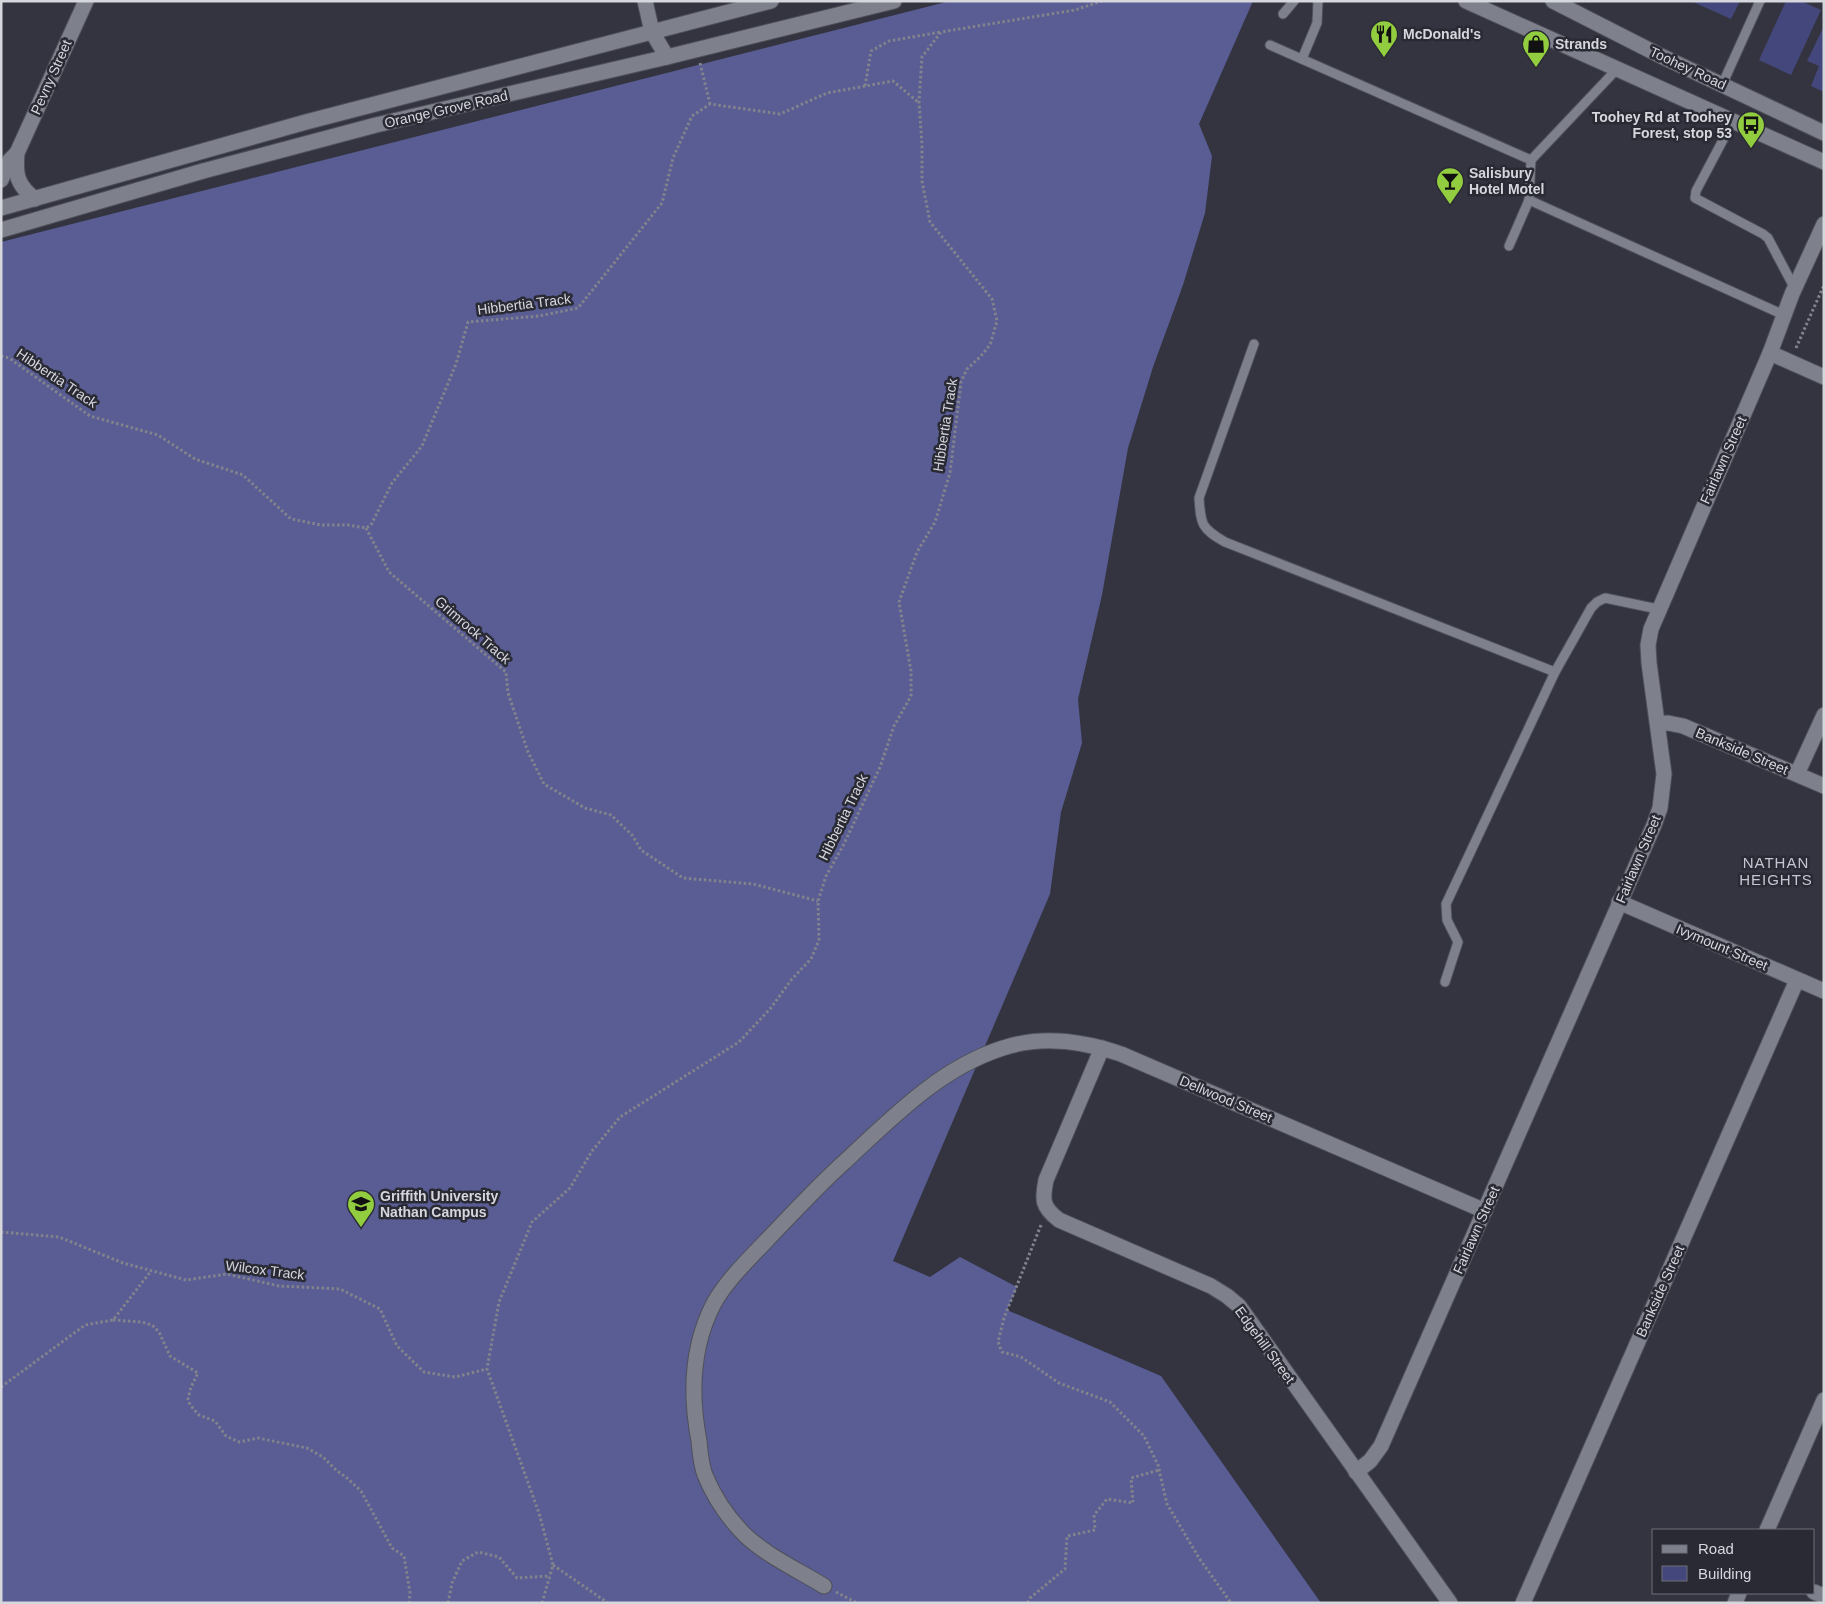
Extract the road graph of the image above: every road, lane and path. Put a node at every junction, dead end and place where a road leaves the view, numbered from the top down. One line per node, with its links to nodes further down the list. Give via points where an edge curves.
1 (86, 1): 25 (street, Pevny Street)
2 (645, 1): 12 (street)
3 (771, 1): 12 (street, Orange Grove Road)
4 (894, 1): 15 (street, Orange Grove Road)
5 (1102, 1): 13 (path, via 1075,10)
6 (1294, 1): 11 (lane)
7 (1466, 1): 18 (street)
8 (1553, 1): 19 (street, Toohey Road)
9 (1760, 1): 19 (lane)
10 (1316, 2): 17 (lane, via 1317,22)
11 (1283, 14)
12 (652, 32): 16 (street); 29 (street, Orange Grove Road, via 306,122)
13 (941, 32): 20 (path, via 889,41 871,51); 21 (path, Hibbertia Track, via 922,57)
14 (1270, 45): 17 (lane)
15 (698, 50): 16 (street, Orange Grove Road); 22 (path)
16 (667, 57): 33 (street, Orange Grove Road, via 376,125)
17 (1302, 59): 26 (lane)
18 (1617, 69): 23 (street); 26 (lane)
19 (1722, 84): 24 (street, Toohey Road)
20 (865, 86): 21 (path, via 893,80); 22 (path, via 828,93 780,114)
21 (919, 102): 50 (path, Hibbertia Track, via 922,181 930,222 992,299 997,321 990,345 967,369 961,382 950,474 935,522 917,552 899,602 911,671 910,696 894,726 880,767 826,876)
22 (710, 104): 43 (path, Hibbertia Track, via 692,116 674,158 662,203 578,308 539,316 468,322 456,364 422,446 392,483 371,525)
23 (1733, 121): 27 (street); 36 (lane, via 1696,191 1696,198 1768,238)
24 (1824, 133)
25 (17, 153): 28 (street, Pevny Street); 29 (street, Pevny Street, via 19,182)
26 (1530, 160): 30 (lane)
27 (1824, 162)
28 (1, 180)
29 (35, 199): 31 (street, Orange Grove Road)
30 (1529, 200): 34 (lane); 37 (lane)
31 (1, 208)
32 (1824, 224): 36 (street, Fairlawn Street)
33 (1, 230)
34 (1509, 246)
35 (1824, 285): 41 (path)
36 (1795, 289): 37 (street, Fairlawn Street)
37 (1784, 315): 39 (street, Fairlawn Street)
38 (1254, 344): 45 (lane, via 1199,498 1206,531 1225,542)
39 (1770, 354): 41 (street); 44 (street, Fairlawn Street)
40 (1, 356): 43 (path, Hibbertia Track, via 9,358 90,416 158,436 195,459 243,475 291,518 321,525)
41 (1790, 362): 42 (street)
42 (1824, 377)
43 (366, 528): 50 (path, Grimrock Track, via 389,572 506,672 508,693 525,744 544,784 585,808 610,814 641,850 683,878 754,884)
44 (1658, 609): 45 (lane, via 1604,598 1597,602); 47 (street, Fairlawn Street, via 1648,645)
45 (1555, 672): 53 (lane, via 1446,904 1447,920 1458,942)
46 (1824, 715): 48 (street)
47 (1658, 724): 48 (street, Bankside Street, via 1683,726); 51 (street, Fairlawn Street, via 1664,774 1660,808)
48 (1797, 774): 49 (street, Bankside Street)
49 (1824, 786)
50 (818, 901): 61 (path, Hibbertia Track, via 818,940 811,959 770,1009 739,1042 620,1117 592,1151 570,1188 532,1222 499,1302)
51 (1620, 902): 52 (street, Ivymount Street); 57 (street, Fairlawn Street)
52 (1797, 980): 54 (street, Ivymount Street); 78 (street, Bankside Street)
53 (1445, 982)
54 (1824, 991)
55 (1102, 1048): 56 (street, via 1046,1180 1043,1197); 57 (street, Dellwood Street); 69 (street, Dellwood Street, via 1077,1042 1027,1042 996,1050 932,1085 819,1185 729,1282 715,1303 702,1333 693,1371 694,1412 704,1472 720,1504 746,1535 773,1556)
56 (1047, 1211): 64 (path, via 1004,1318 998,1342 1002,1352 1021,1358 1059,1383 1110,1402 1144,1436); 65 (street, Edgehill Street, via 1059,1220 1211,1286 1239,1306)
57 (1485, 1211): 65 (street, Fairlawn Street, via 1381,1446)
58 (1, 1232): 59 (path, Wilcox Track, via 59,1237)
59 (151, 1271): 60 (path); 61 (path, Wilcox Track, via 186,1280 227,1274 279,1286 340,1289 380,1309 397,1346 424,1372 455,1377)
60 (113, 1320): 62 (path, via 85,1325); 70 (path, via 152,1326 170,1356 198,1373 191,1386 190,1405 199,1415 215,1421 226,1436 239,1442 258,1438 307,1448 348,1478 361,1491 392,1548 404,1556)
61 (487, 1369): 67 (path, via 539,1513)
62 (1, 1386)
63 (1824, 1400): 66 (street)
64 (1159, 1470): 75 (path, via 1131,1478 1133,1503 1106,1499 1094,1515 1095,1530 1067,1536 1064,1569); 76 (path, via 1167,1504)
65 (1356, 1472): 77 (street, Edgehill Street)
66 (1767, 1529)
67 (553, 1565): 68 (path); 73 (path)
68 (550, 1576): 71 (path, via 517,1578 499,1557 478,1552 462,1561 452,1583); 72 (path)
69 (824, 1586): 74 (path)
70 (409, 1603)
71 (448, 1603)
72 (542, 1603)
73 (608, 1603)
74 (857, 1603)
75 (1028, 1603)
76 (1231, 1603)
77 (1450, 1603)
78 (1523, 1603)

